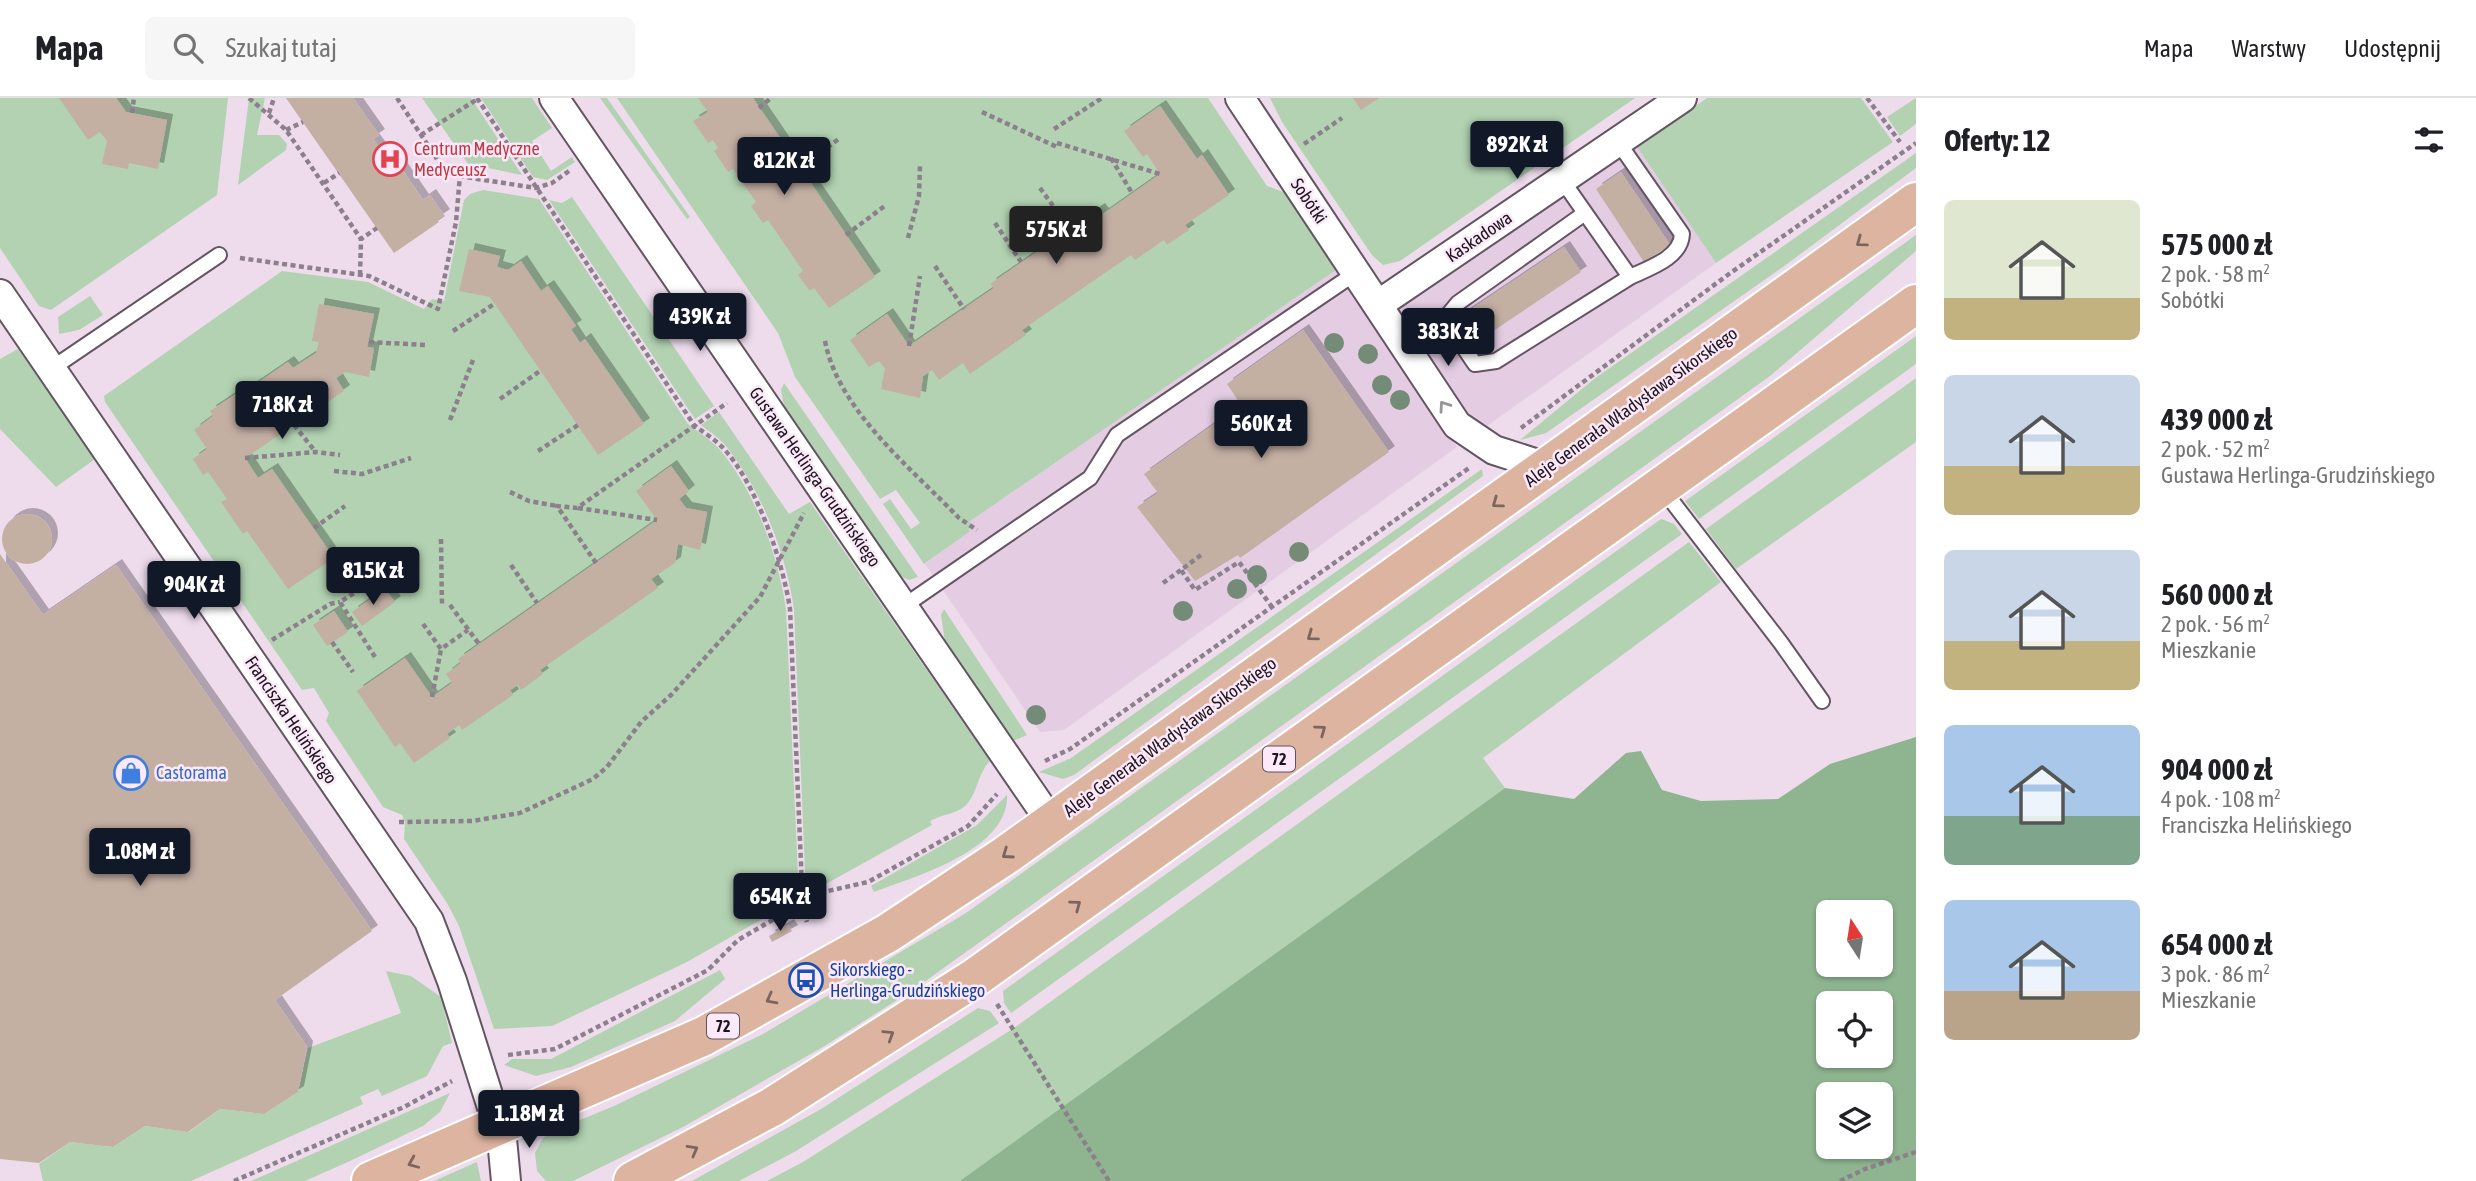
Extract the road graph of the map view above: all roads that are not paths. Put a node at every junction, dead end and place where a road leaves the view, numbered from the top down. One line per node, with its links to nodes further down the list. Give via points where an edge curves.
1 (554, 98): 17 (street, Gustawa Herlinga-Grudzińskiego)
2 (1240, 98): 9 (street, Sobótki)
3 (1682, 98): 4 (street, Kaskadowa)
4 (1618, 142): 5 (street, Kaskadowa); 10 (lane, via 1682,234 1674,253)
5 (1562, 180): 7 (lane); 12 (street, Kaskadowa)
6 (1916, 202): 15 (main road, Aleje Generała Władysława Sikorskiego / 72, one-way to 15)
7 (1585, 213): 10 (lane); 10 (lane, via 1458,303 1448,315 1450,327 1475,364 1496,361)
8 (219, 255): 14 (lane)
9 (1357, 272): 12 (street, Sobótki); 17 (lane, via 1117,435 1090,478)
10 (1630, 277)
11 (0, 294): 14 (street, Franciszka Helińskiego)
12 (1379, 304): 15 (street, Sobótki, one-way to 12, via 1494,450 1466,433 1385,321)
13 (1916, 304): 16 (main road, 72)
14 (51, 369): 20 (street, Franciszka Helińskiego, via 429,921)
15 (1547, 467): 19 (main road, Aleje Generała Władysława Sikorskiego / 72, one-way to 19)
16 (1661, 486): 18 (lane); 23 (main road, 72, one-way to 16, via 772,1107 976,977)
17 (904, 606): 19 (street, Gustawa Herlinga-Grudzińskiego)
18 (1822, 701)
19 (1051, 822): 20 (main road, Aleje Generała Władysława Sikorskiego / 72, one-way to 20, via 936,903 807,980 704,1036)
20 (498, 1126): 21 (main road, Aleje Generała Władysława Sikorskiego / 72, one-way to 21); 22 (street, Franciszka Helińskiego)
21 (370, 1181)
22 (506, 1181)
23 (633, 1181)

